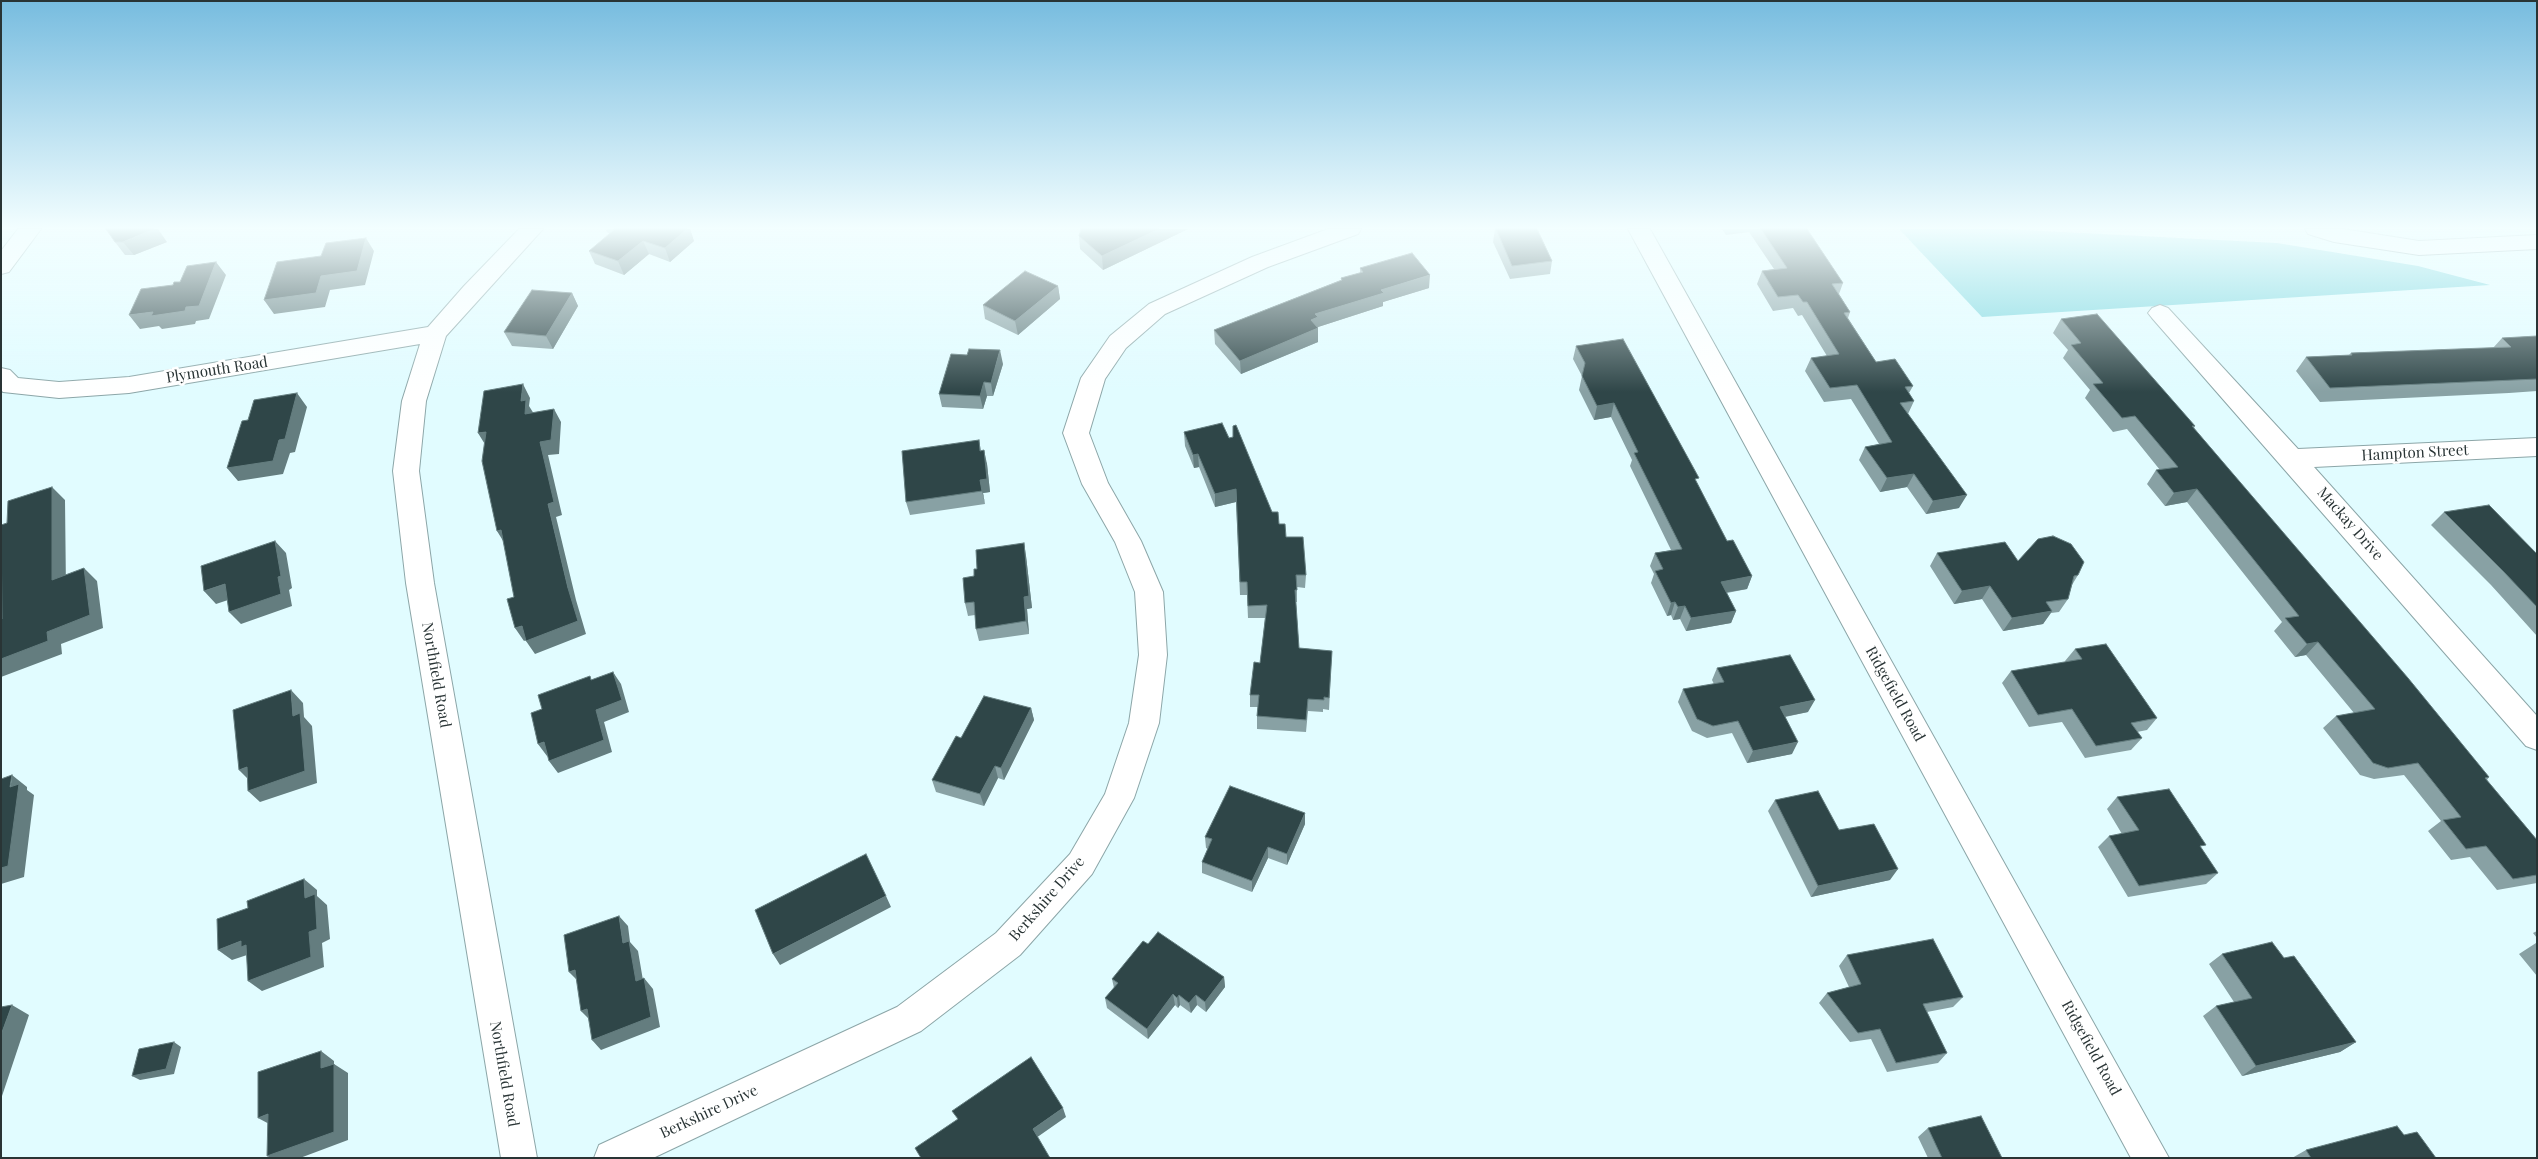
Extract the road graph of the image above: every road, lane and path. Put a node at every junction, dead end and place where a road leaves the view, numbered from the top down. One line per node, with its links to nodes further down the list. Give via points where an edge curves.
1 (480, 283): 5 (street, Northfield Road)
2 (1214, 283): 11 (street, Berkshire Drive, via 1157,309 1118,342 1093,378 1076,433 1095,484 1128,541 1149,592 1153,655 1144,723 1119,798 1081,864 1008,944 909,1019)
3 (1668, 283): 12 (street, Ridgefield Road)
4 (2160, 313): 8 (street, Mackay Drive)
5 (435, 334): 6 (street, Plymouth Road, via 128,385 59,390); 10 (street, Northfield Road, via 414,400 406,471 420,583)
6 (5, 386)
7 (2537, 447): 8 (street, Hampton Street)
8 (2292, 459): 9 (street, Mackay Drive)
9 (2537, 737)
10 (519, 1158)
11 (612, 1158)
12 (2152, 1158)

